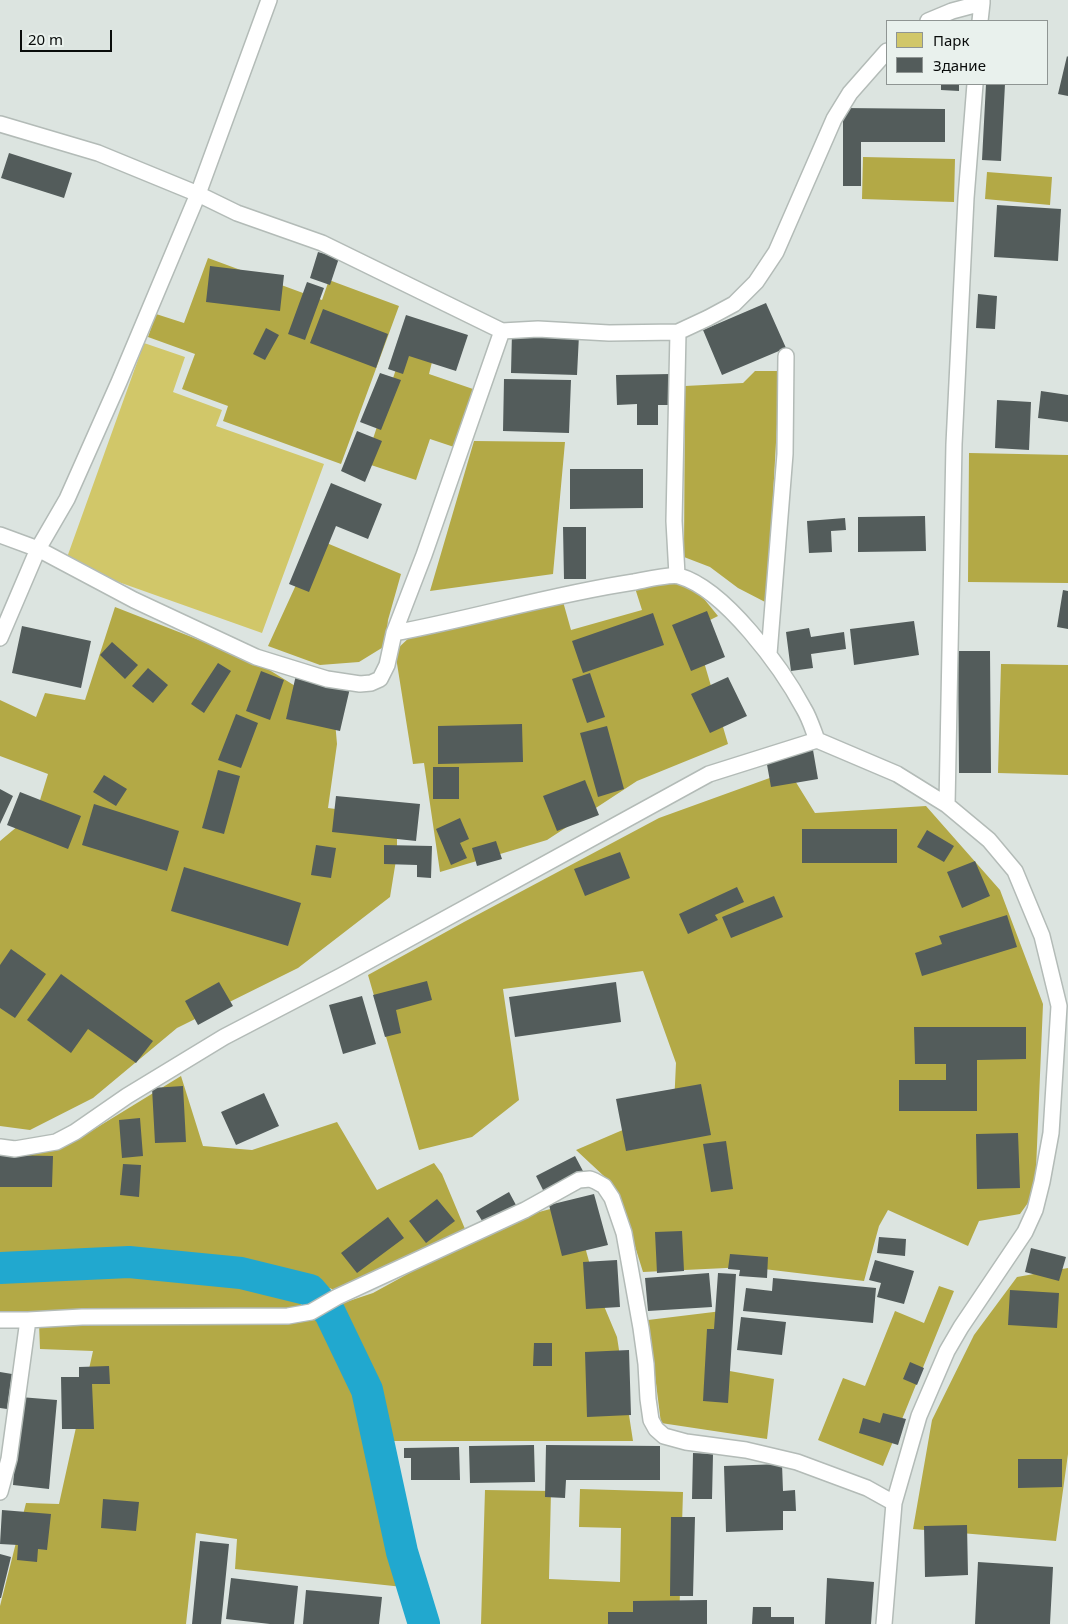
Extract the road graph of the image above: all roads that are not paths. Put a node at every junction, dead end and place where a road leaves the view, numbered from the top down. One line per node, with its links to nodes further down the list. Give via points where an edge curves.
1 (269, 0): 8 (lane)
2 (982, 2): 3 (lane); 4 (lane)
3 (930, 20)
4 (980, 20)
5 (886, 52): 10 (lane, via 842,104 776,252 756,282 734,304)
6 (974, 85): 19 (lane, via 955,434)
7 (0, 124): 8 (lane, via 98,153)
8 (198, 194): 9 (lane, via 237,213 322,244); 13 (lane, via 67,499)
9 (502, 331): 10 (lane); 15 (lane)
10 (678, 332): 14 (lane, via 674,520)
11 (786, 356): 17 (lane, via 785,454)
12 (0, 535): 13 (lane)
13 (38, 549): 15 (lane, via 134,600 256,657 327,679 360,684 380,679 387,665); 16 (lane)
14 (677, 576): 15 (lane, via 562,594); 17 (lane, via 708,589)
15 (394, 633)
16 (0, 638)
17 (769, 654): 18 (lane, via 805,710)
18 (817, 740): 19 (lane, via 897,774); 20 (lane, via 709,774 224,1037 56,1142)
19 (947, 805): 24 (lane, via 989,840 1015,871 1042,936 1059,1006 1051,1133 1035,1210 1025,1232 948,1351 919,1416)
20 (0, 1147)
21 (0, 1320): 22 (lane)
22 (28, 1320): 23 (lane, via 9,1460); 24 (lane, via 288,1316 311,1312 525,1210 579,1180 590,1179 604,1186 612,1198 624,1233 641,1328 649,1406 656,1429 664,1436 686,1442 746,1450 797,1462 867,1488)
23 (0, 1492)
24 (894, 1503): 25 (lane)
25 (884, 1624)

